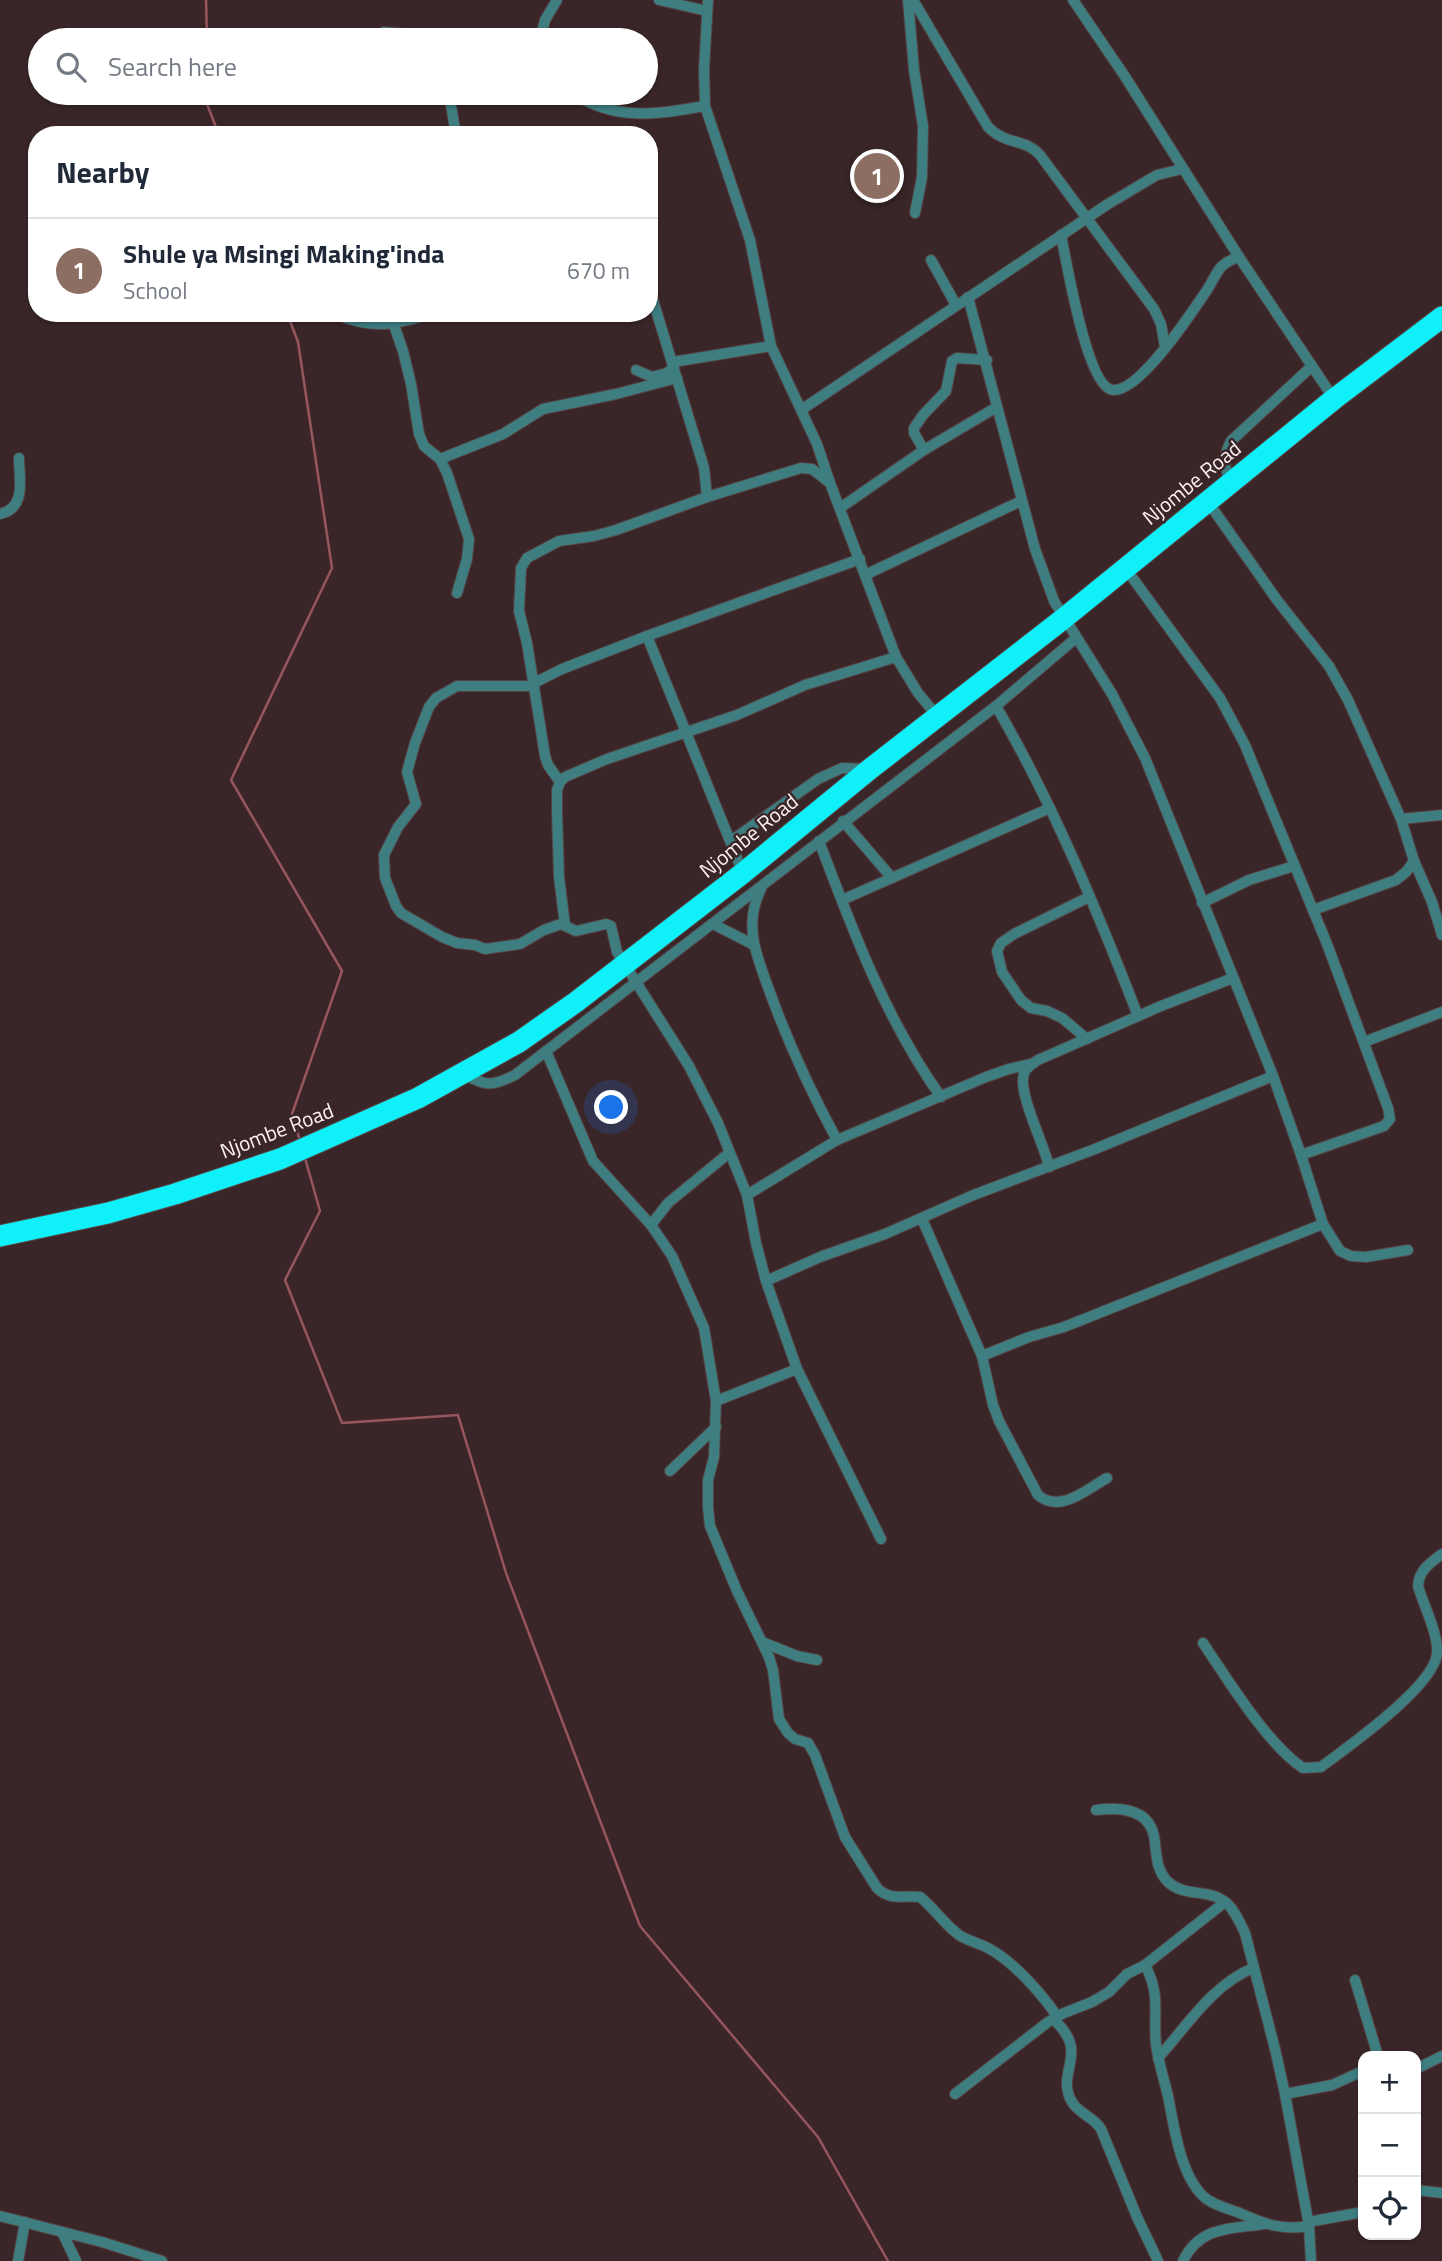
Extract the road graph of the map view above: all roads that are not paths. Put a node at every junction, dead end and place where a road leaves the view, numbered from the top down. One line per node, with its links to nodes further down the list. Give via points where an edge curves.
1 (557, 0): 6 (street)
2 (659, 0): 5 (street)
3 (911, 0): 12 (street, via 914,70 923,126 922,177); 13 (street, via 989,127 998,137 1034,149)
4 (1073, 0): 11 (street)
5 (708, 5): 9 (street)
6 (543, 28)
7 (451, 105): 10 (street)
8 (599, 105): 9 (street, via 635,114)
9 (705, 106): 24 (street, via 750,240)
10 (454, 126)
11 (1182, 169): 13 (street, via 1157,174); 15 (street)
12 (915, 213)
13 (1087, 218): 14 (street); 25 (street, via 1158,317)
14 (1061, 235): 17 (street); 25 (street, via 1090,361 1102,384 1113,390 1128,386)
15 (1238, 257): 25 (street, via 1219,268); 27 (street)
16 (931, 260): 18 (street)
17 (968, 296): 18 (street); 26 (street)
18 (956, 305): 32 (street)
19 (658, 315): 28 (street)
20 (1442, 317): 30 (highway, Njombe Road)
21 (361, 322): 23 (street)
22 (404, 322): 23 (street)
23 (394, 325): 35 (street, via 419,434 429,452)
24 (771, 346): 28 (street); 32 (street)
25 (1165, 347)
26 (987, 360): 31 (street); 33 (street, via 952,361 946,391 914,428)
27 (1312, 366): 30 (street); 37 (street, via 1231,441 1224,458)
28 (675, 369): 29 (street, via 652,377); 35 (street, via 616,394 543,408 503,434); 38 (street, via 704,468)
29 (636, 370)
30 (1334, 399): 37 (highway, Njombe Road)
31 (997, 407): 33 (street); 39 (street)
32 (801, 410): 36 (street)
33 (923, 450): 41 (street)
34 (19, 458): 42 (street, via 18,502)
35 (440, 460): 46 (street, via 469,539)
36 (830, 482): 38 (street, via 812,469 800,468); 41 (street)
37 (1230, 484): 40 (highway, Njombe Road)
38 (707, 497): 51 (street, via 616,530 559,541 527,558 521,568 519,611)
39 (1021, 501): 45 (street); 47 (street)
40 (1208, 502): 44 (highway, Njombe Road); 59 (street, via 1328,666 1360,724)
41 (840, 508): 43 (street)
42 (0, 514)
43 (860, 559): 45 (street); 48 (street)
44 (1126, 569): 47 (highway, Njombe Road); 64 (street, via 1220,698 1245,745)
45 (865, 575): 50 (street)
46 (457, 593)
47 (1063, 619): 49 (street); 53 (highway, Njombe Road)
48 (647, 636): 51 (street); 54 (street)
49 (1076, 638): 52 (street); 70 (street, via 1145,758)
50 (896, 657): 53 (street); 54 (street, via 805,685)
51 (534, 683): 56 (street, via 545,755); 73 (street, via 457,686 436,698 407,772 416,804 398,827 383,863 389,890 401,913 457,943 485,949 512,946)
52 (996, 706): 57 (street); 60 (street)
53 (937, 717): 55 (highway, Njombe Road)
54 (687, 732): 56 (street, via 607,759); 61 (street)
55 (870, 769): 61 (street, via 842,768 824,775); 65 (highway, Njombe Road)
56 (560, 782): 73 (street, via 558,868)
57 (1050, 808): 66 (street); 68 (street)
58 (1442, 815): 59 (street)
59 (1401, 819): 63 (street)
60 (843, 821): 62 (street); 66 (street)
61 (731, 841): 65 (street)
62 (819, 841): 67 (street); 69 (street)
63 (1414, 860): 71 (street, via 1395,880); 74 (street)
64 (1294, 866): 70 (street, via 1249,880); 71 (street)
65 (743, 873): 76 (highway, Njombe Road)
66 (892, 878): 69 (street)
67 (762, 887): 72 (street); 75 (street, via 754,904)
68 (1089, 897): 79 (street); 80 (street, via 1014,934 1000,943 997,951 1002,972 1021,1000 1062,1018)
69 (842, 900): 86 (street, via 905,1042)
70 (1202, 903): 77 (street)
71 (1312, 910): 81 (street)
72 (713, 924): 75 (street); 76 (street)
73 (565, 925): 76 (street, via 576,931 611,926 617,952)
74 (1442, 935)
75 (754, 945): 87 (street, via 805,1078)
76 (631, 972): 82 (street); 84 (highway, Njombe Road); 88 (street, via 699,1084)
77 (1233, 978): 79 (street); 85 (street)
78 (1442, 1012): 81 (street)
79 (1138, 1016): 80 (street)
80 (1087, 1039): 83 (street)
81 (1364, 1041): 89 (street, via 1390,1119 1376,1130)
82 (546, 1051): 84 (street, via 499,1083 487,1085); 94 (street, via 593,1161)
83 (1031, 1064): 86 (street); 90 (street, via 1025,1070 1025,1096)
84 (463, 1073): 95 (highway, Njombe Road, via 280,1159 108,1213)
85 (1273, 1076): 89 (street); 90 (street)
86 (941, 1097): 87 (street)
87 (837, 1140): 91 (street)
88 (729, 1153): 91 (street); 94 (street, via 668,1203)
89 (1301, 1155): 93 (street)
90 (1049, 1167): 92 (street)
91 (747, 1195): 97 (street)
92 (922, 1219): 97 (street); 98 (street)
93 (1322, 1224): 96 (street, via 1340,1251 1351,1256); 98 (street)
94 (651, 1225): 100 (street, via 672,1256 704,1328)
95 (0, 1236)
96 (1408, 1250)
97 (766, 1282): 99 (street)
98 (982, 1356): 103 (street, via 999,1421 1038,1495 1065,1502)
99 (797, 1369): 100 (street); 104 (street)
100 (716, 1401): 101 (street)
101 (716, 1427): 102 (street); 106 (street, via 709,1480 710,1526)
102 (670, 1471)
103 (1107, 1478)
104 (881, 1539)
105 (1442, 1554): 108 (street, via 1418,1576)
106 (762, 1642): 109 (street); 115 (street, via 773,1670 779,1718 788,1733 808,1743 815,1755 845,1837 877,1888 899,1898 920,1896 960,1936 998,1954 1038,1990)
107 (1203, 1643): 108 (street, via 1281,1749 1303,1768 1313,1769 1395,1708)
108 (1439, 1659)
109 (817, 1660)
110 (1096, 1810): 111 (street, via 1130,1810 1140,1816 1152,1829 1158,1867 1166,1880 1186,1892)
111 (1225, 1902): 112 (street); 113 (street, via 1245,1933)
112 (1145, 1965): 115 (street, via 1127,1974 1109,1992); 118 (street, via 1154,1982)
113 (1253, 1968): 118 (street, via 1222,1986); 122 (street)
114 (1355, 1980): 116 (street)
115 (1055, 2018): 121 (street); 134 (street, via 1071,2044 1068,2084 1072,2102 1101,2129)
116 (1376, 2051)
117 (1442, 2056): 119 (street)
118 (1158, 2058): 128 (street, via 1182,2156 1197,2190 1206,2199)
119 (1421, 2066)
120 (1358, 2073): 122 (street, via 1332,2085)
121 (955, 2094)
122 (1284, 2094): 129 (street)
123 (1421, 2191): 124 (street)
124 (1442, 2193)
125 (1358, 2214): 129 (street)
126 (0, 2216): 127 (street)
127 (25, 2222): 130 (street); 131 (street)
128 (1265, 2224): 129 (street, via 1288,2228); 135 (street, via 1203,2236)
129 (1308, 2224): 136 (street)
130 (62, 2232): 132 (street); 133 (street)
131 (18, 2261)
132 (76, 2261)
133 (162, 2261)
134 (1158, 2261)
135 (1183, 2261)
136 (1311, 2261)

